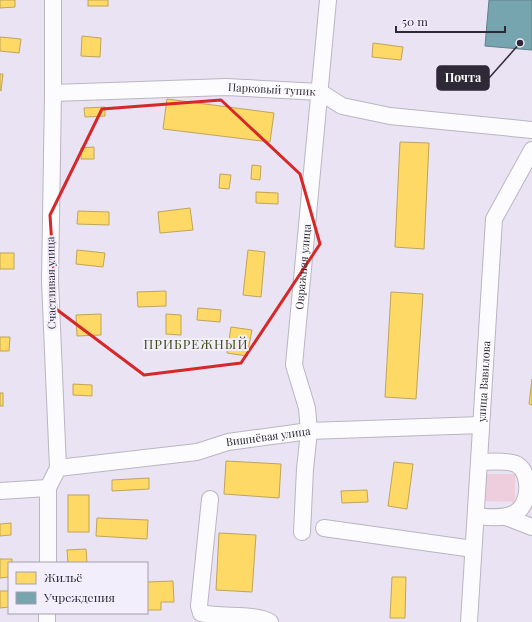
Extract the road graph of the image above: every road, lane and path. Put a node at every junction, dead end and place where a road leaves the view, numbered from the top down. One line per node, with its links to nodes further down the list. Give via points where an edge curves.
1 (53, 0): 4 (street, Счастливая улица)
2 (328, 0): 3 (street, Овражная улица)
3 (320, 92): 4 (street, Парковый тупик, via 226,87); 5 (street, Парковый тупик, via 342,106 390,116); 8 (street, Овражная улица, via 294,365 307,408)
4 (53, 93): 10 (street, Счастливая улица, via 50,281)
5 (532, 130)
6 (532, 150): 7 (street, улица Вавилова, via 494,219)
7 (481, 425): 8 (street, Вишнёвая улица); 9 (street, улица Вавилова)
8 (309, 430): 10 (street, Вишнёвая улица, via 228,442 197,452); 18 (street, Овражная улица)
9 (479, 462): 14 (street, улица Вавилова); 15 (street, via 515,463 528,474 525,505)
10 (58, 468): 11 (street, Счастливая улица)
11 (48, 488): 12 (street); 20 (street, Счастливая улица)
12 (0, 491)
13 (210, 500): 21 (street, via 199,606 201,613 262,618)
14 (476, 516): 15 (street); 19 (street, улица Вавилова)
15 (506, 517): 16 (street)
16 (532, 527)
17 (324, 528): 19 (street)
18 (302, 532)
19 (473, 549): 22 (street, улица Вавилова)
20 (48, 562)
21 (270, 622)
22 (469, 622)

